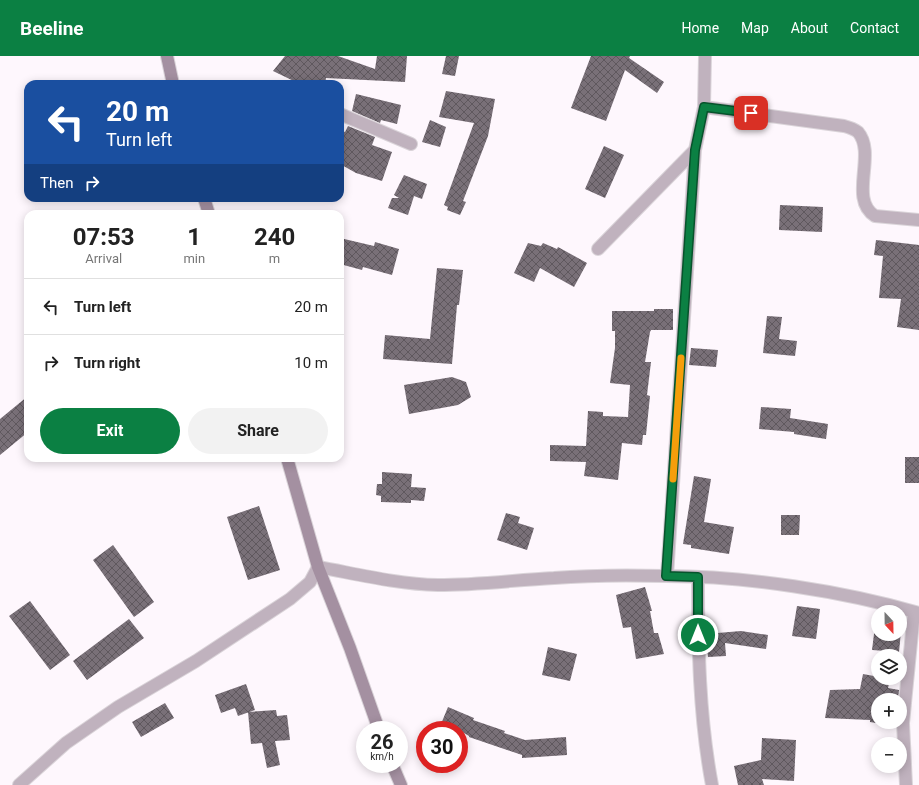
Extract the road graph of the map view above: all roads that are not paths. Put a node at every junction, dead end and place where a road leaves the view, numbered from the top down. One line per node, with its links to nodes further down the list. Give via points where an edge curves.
1 (167, 56): 3 (street)
2 (705, 56): 4 (street)
3 (172, 80)
4 (704, 107): 7 (street); 8 (street, via 844,126 856,131 861,137 864,150 864,203 869,213 875,216)
5 (344, 116): 6 (street)
6 (411, 144)
7 (695, 150): 9 (street); 12 (street)
8 (919, 220)
9 (598, 249)
10 (288, 462): 11 (street)
11 (318, 567): 12 (street, via 396,582 437,585 554,578); 15 (street); 17 (street, via 310,582 290,599 66,742)
12 (666, 576): 13 (street)
13 (698, 577): 14 (street, via 840,594); 19 (street, via 698,650 704,746)
14 (916, 613): 20 (street, via 903,723)
15 (376, 721)
16 (396, 773): 18 (street)
17 (19, 785)
18 (401, 785)
19 (712, 785)
20 (906, 785)

